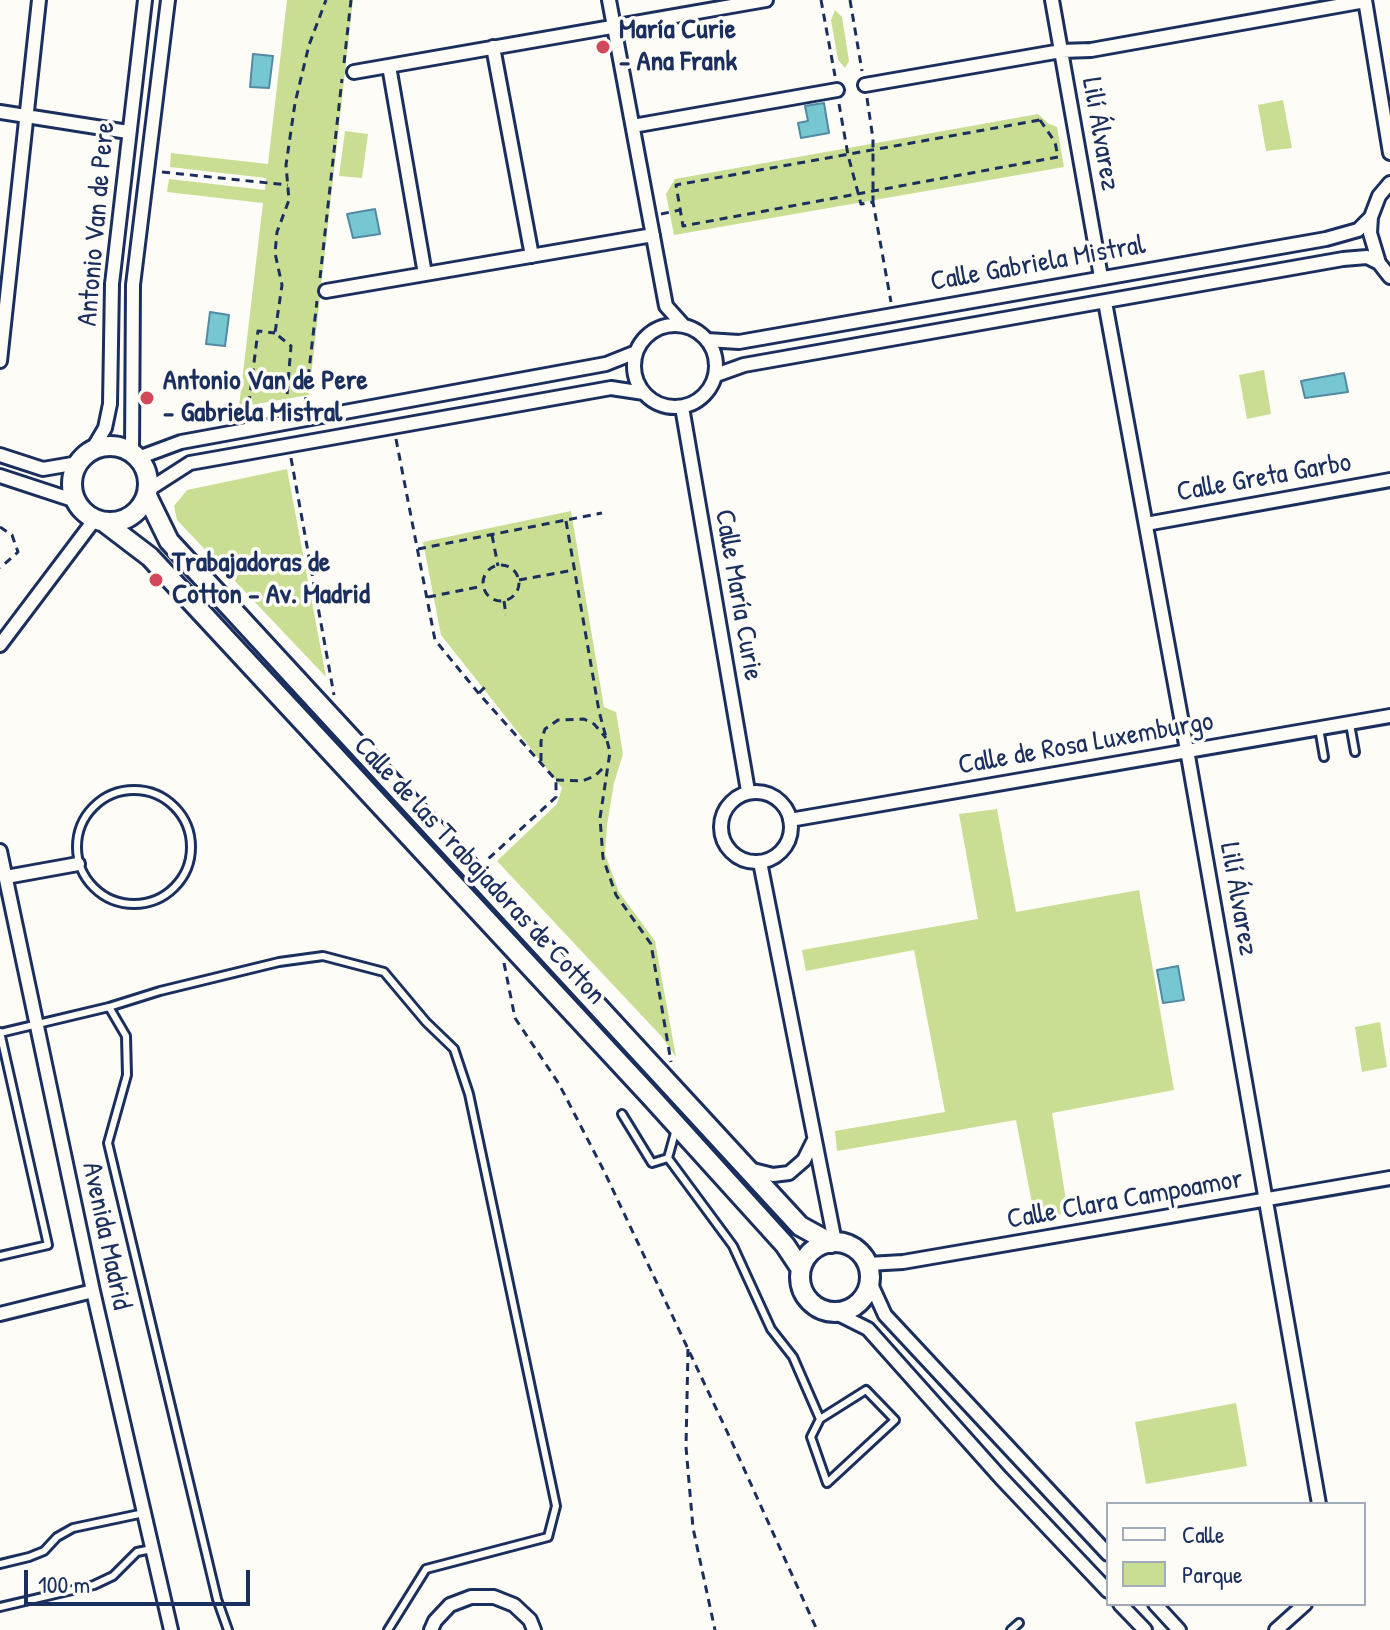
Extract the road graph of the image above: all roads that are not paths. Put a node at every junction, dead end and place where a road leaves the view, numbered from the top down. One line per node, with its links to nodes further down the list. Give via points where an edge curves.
1 (39, 0): 16 (street)
2 (145, 0): 18 (street, Antonio Van de Pere)
3 (168, 0): 42 (street, Antonio Van de Pere, via 133,285)
4 (609, 0): 8 (street)
5 (766, 0): 8 (street)
6 (1052, 0): 10 (street, Lilí Álvarez)
7 (1365, 0): 10 (street); 19 (street)
8 (614, 26): 9 (street); 17 (street)
9 (493, 47): 11 (street); 23 (street)
10 (1061, 51): 13 (street); 26 (street, Lilí Álvarez)
11 (389, 66): 12 (street); 25 (street)
12 (348, 75)
13 (865, 85)
14 (837, 90): 17 (street)
15 (0, 112): 16 (street)
16 (28, 115): 18 (street); 28 (street)
17 (633, 126): 22 (street)
18 (128, 132): 41 (street, Antonio Van de Pere, via 112,284 110,404 105,428)
19 (1390, 153)
20 (1390, 180): 21 (street)
21 (1371, 217): 24 (street, via 1371,241); 26 (street, Calle Gabriela Mistral, via 1358,230 1338,236)
22 (653, 235): 23 (street); 31 (street)
23 (532, 256): 25 (street)
24 (1379, 263): 27 (street); 30 (street, Calle Gabriela Mistral, via 1367,257 1343,259)
25 (425, 274): 29 (street)
26 (1101, 277): 34 (street, Calle Gabriela Mistral, via 739,342)
27 (1390, 277)
28 (5, 278): 36 (street)
29 (321, 289)
30 (1105, 302): 37 (street, Calle Gabriela Mistral, via 744,365); 48 (street, Lilí Álvarez)
31 (666, 306): 32 (street); 33 (street)
32 (684, 326): 33 (street); 34 (street)
33 (655, 330): 35 (street)
34 (707, 340): 37 (street)
35 (636, 352): 38 (street, via 634,372); 42 (street, via 606,364 181,442)
36 (0, 361)
37 (716, 375): 39 (street, via 704,396)
38 (644, 393): 39 (street, via 658,404); 45 (street, via 611,388 190,463)
39 (682, 407): 56 (street, Calle María Curie)
40 (0, 455): 41 (street, via 43,469)
41 (85, 456): 42 (street, via 116,446); 46 (street, via 72,482)
42 (135, 456): 45 (street, via 147,475)
43 (0, 476): 46 (street)
44 (1390, 480): 48 (street, Calle Greta Garbo)
45 (147, 493): 47 (street, via 134,514 115,522); 69 (street, Calle de las Trabajadoras de Cotton, via 169,541)
46 (76, 501): 47 (street)
47 (99, 520): 49 (street); 66 (street, Calle de las Trabajadoras de Cotton, via 150,557)
48 (1146, 524): 53 (street, Lilí Álvarez)
49 (0, 645)
50 (1390, 716): 51 (street, Calle de Rosa Luxemburgo)
51 (1349, 722): 52 (street, Calle de Rosa Luxemburgo); 54 (lane)
52 (1319, 728): 53 (street, Calle de Rosa Luxemburgo); 55 (lane)
53 (1187, 750): 57 (street, Calle de Rosa Luxemburgo); 71 (street, Lilí Álvarez)
54 (1355, 752)
55 (1324, 757)
56 (748, 791): 57 (street, via 777,799); 59 (street, via 726,807 721,835 734,854)
57 (790, 820): 59 (street, via 787,843)
58 (0, 851): 61 (street, Avenida Madrid)
59 (760, 862): 67 (street)
60 (78, 864): 60 (lane, via 94,889 121,903 151,902 176,886 191,860 189,830 174,804 147,790 117,791 91,807 77,834); 61 (street)
61 (3, 878): 63 (street, Avenida Madrid)
62 (109, 1007): 63 (lane); 92 (lane, via 126,1036 127,1075 108,1143); 93 (lane, via 190,983 323,956 384,972 454,1049 469,1094 556,1506 548,1537 426,1569)
63 (37, 1025): 64 (lane); 76 (street, Avenida Madrid)
64 (0, 1033): 73 (lane, via 48,1245)
65 (622, 1114): 68 (lane, via 652,1163)
66 (677, 1125): 68 (lane); 74 (street, Calle de las Trabajadoras de Cotton)
67 (814, 1140): 69 (street, via 804,1160 789,1173); 72 (street)
68 (668, 1158): 79 (lane, via 733,1246)
69 (749, 1169): 72 (street, Calle de las Trabajadoras de Cotton, via 800,1226)
70 (1390, 1178): 71 (street, Calle Clara Campoamor)
71 (1266, 1200): 75 (street, Calle Clara Campoamor, via 903,1262); 80 (street, Lilí Álvarez)
72 (833, 1243): 74 (street, via 814,1249); 75 (street, via 856,1248)
73 (0, 1256)
74 (801, 1269): 77 (street, via 807,1298)
75 (869, 1273): 77 (street, via 862,1300); 83 (street, via 885,1315)
76 (93, 1291): 78 (street); 81 (street, Avenida Madrid)
77 (834, 1312): 85 (street, via 868,1329)
78 (0, 1314)
79 (820, 1419): 79 (lane, via 811,1437 827,1483 895,1420 866,1390)
80 (1319, 1502)
81 (144, 1513): 82 (street, Avenida Madrid); 84 (lane, via 73,1528 44,1551)
82 (152, 1549): 89 (lane, via 137,1552 113,1576 94,1585); 91 (street, Avenida Madrid)
83 (1106, 1552)
84 (0, 1564)
85 (1106, 1589)
86 (1122, 1606): 97 (street)
87 (1157, 1606): 98 (street)
88 (1303, 1606): 99 (street)
89 (0, 1607)
90 (1019, 1623): 96 (lane)
91 (171, 1630)
92 (228, 1630)
93 (388, 1630)
94 (431, 1630): 95 (street, via 450,1605 471,1597 494,1597 514,1605)
95 (534, 1630)
96 (1011, 1630)
97 (1145, 1630)
98 (1179, 1630)
99 (1276, 1630)

